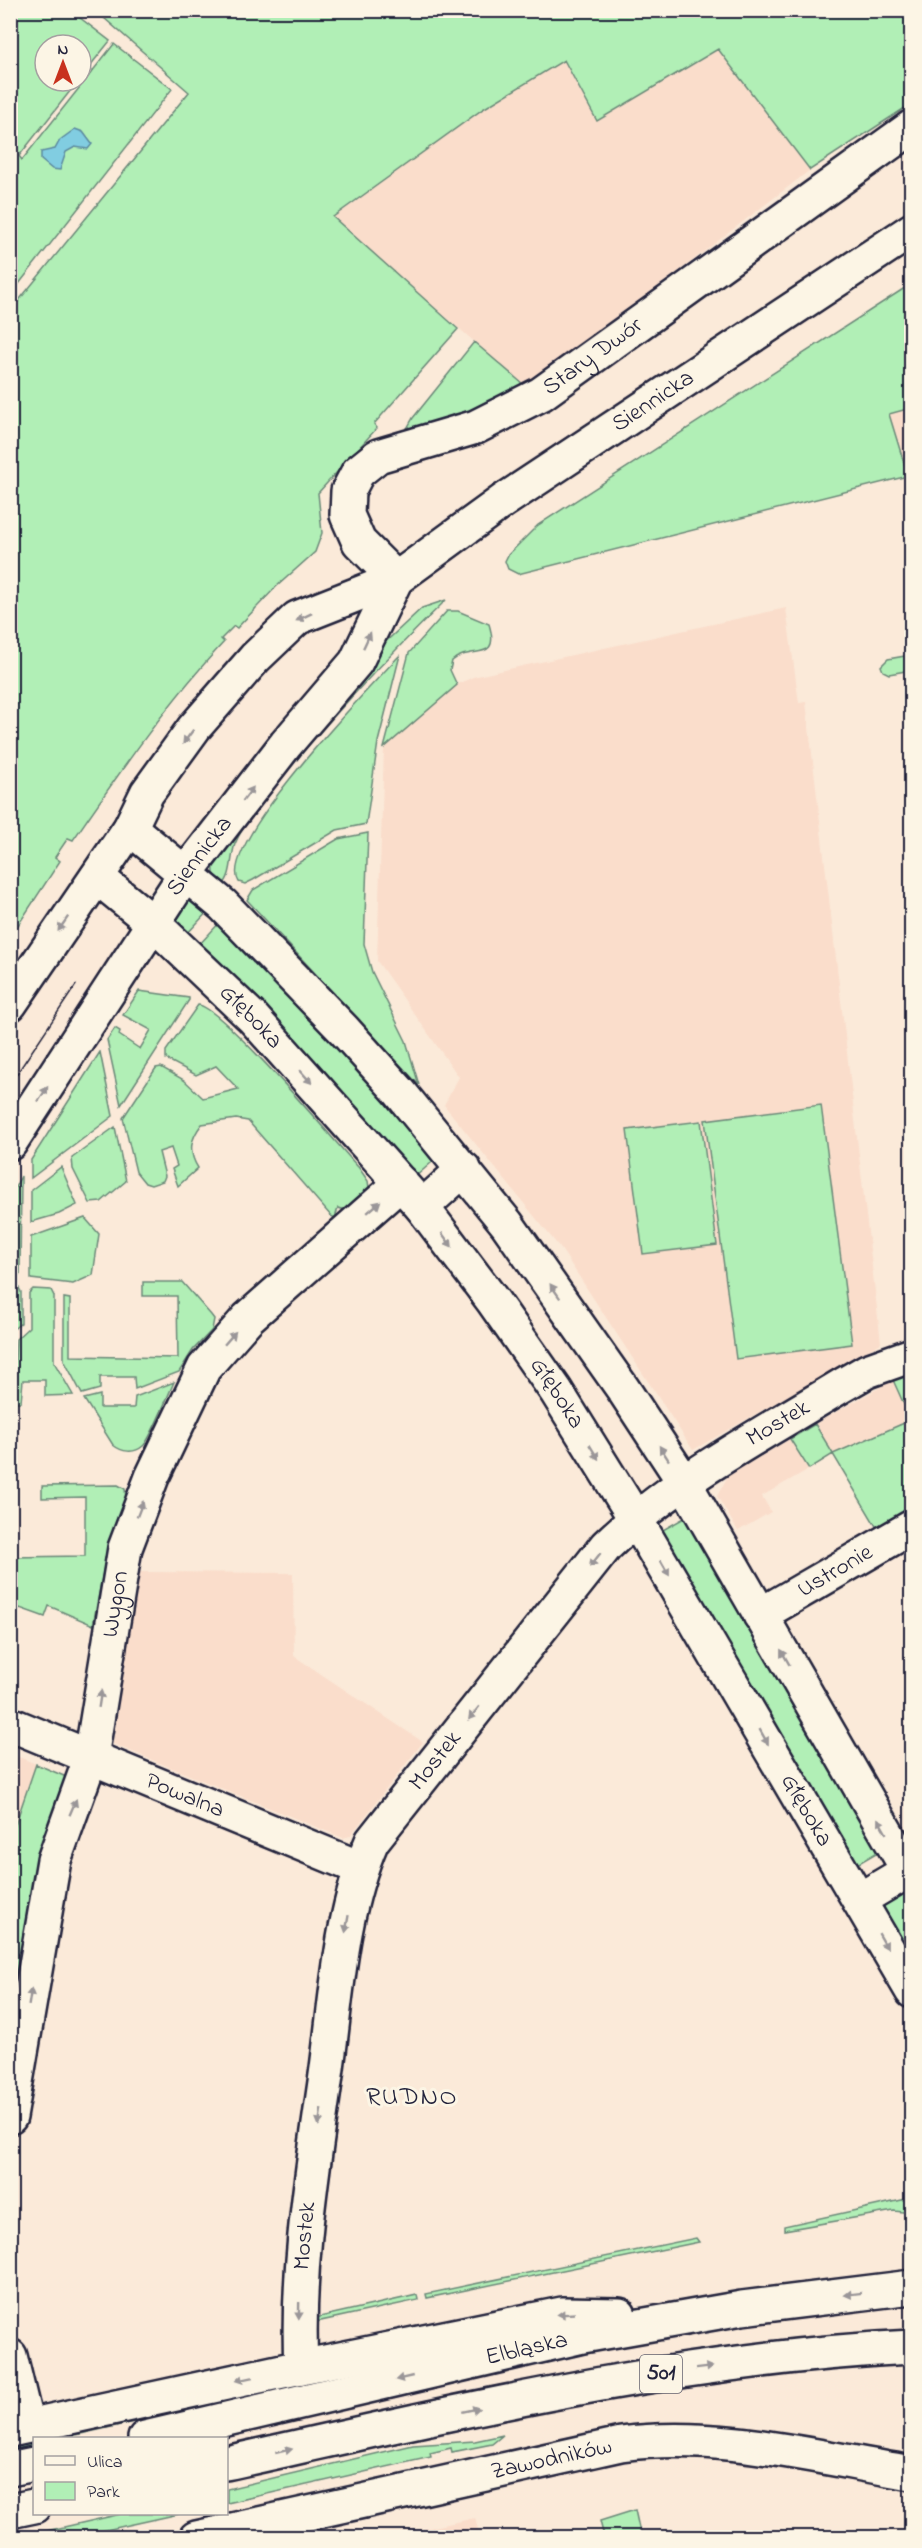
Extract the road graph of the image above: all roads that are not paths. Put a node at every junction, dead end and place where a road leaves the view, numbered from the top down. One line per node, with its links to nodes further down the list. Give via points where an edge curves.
1 (912, 127): 3 (street, Stary Dwór, via 541,394 476,427 378,456 358,472 348,491 347,515 359,542)
2 (912, 230): 3 (street, Siennicka, via 503,501)
3 (396, 579): 4 (street, Siennicka, one-way to 4, via 297,618 255,658 194,728 147,792); 5 (street, Siennicka, one-way to 3, via 286,744 356,662)
4 (130, 828): 5 (street); 6 (street, Siennicka)
5 (186, 873): 7 (street, Siennicka); 10 (street, via 237,919 344,1030)
6 (97, 877): 7 (street, Głęboka); 8 (street, Siennicka, one-way to 8)
7 (152, 922): 9 (street, Siennicka, one-way to 7); 11 (street, Głęboka, one-way to 11, via 253,1017)
8 (10, 1004)
9 (10, 1143)
10 (464, 1169): 11 (street, Wygon); 13 (street, one-way to 10, via 545,1277)
11 (411, 1195): 14 (street, Głęboka, one-way to 14, via 556,1391); 18 (street, Wygon, one-way to 11, via 125,1548 152,1477 204,1368 248,1318)
12 (912, 1355): 13 (street, Mostek, via 867,1371)
13 (684, 1482): 14 (street, Mostek); 16 (street)
14 (635, 1518): 19 (street, Mostek, one-way to 19, via 606,1546 372,1841); 21 (street, Głęboka, one-way to 21)
15 (912, 1527): 16 (street, Ustronie)
16 (760, 1615): 20 (street, one-way to 16)
17 (10, 1724): 18 (street, Powalna)
18 (92, 1757): 19 (street, Powalna); 23 (street, Wygon, one-way to 18, via 54,1860)
19 (360, 1868): 28 (street, Mostek, one-way to 28, via 346,1924 300,2265)
20 (910, 1874): 21 (street)
21 (859, 1900): 22 (street, Głęboka, one-way to 22)
22 (912, 1991)
23 (10, 2117)
24 (912, 2287): 25 (street, Elbląska / 501, one-way to 25)
25 (687, 2316): 28 (street, one-way to 28, via 562,2314); 30 (street, Elbląska / 501, one-way to 30, via 584,2336)
26 (912, 2347): 31 (street, Elbląska / 501, one-way to 26, via 628,2379 787,2358)
27 (10, 2356): 29 (street)
28 (301, 2367): 29 (street, one-way to 29)
29 (19, 2428)
30 (153, 2437)
31 (228, 2463)
32 (33, 2464): 33 (street)
33 (10, 2469)
34 (912, 2473): 37 (street, Zawodników, via 715,2440 653,2439)
35 (33, 2506): 36 (street)
36 (10, 2511)
37 (196, 2538)

